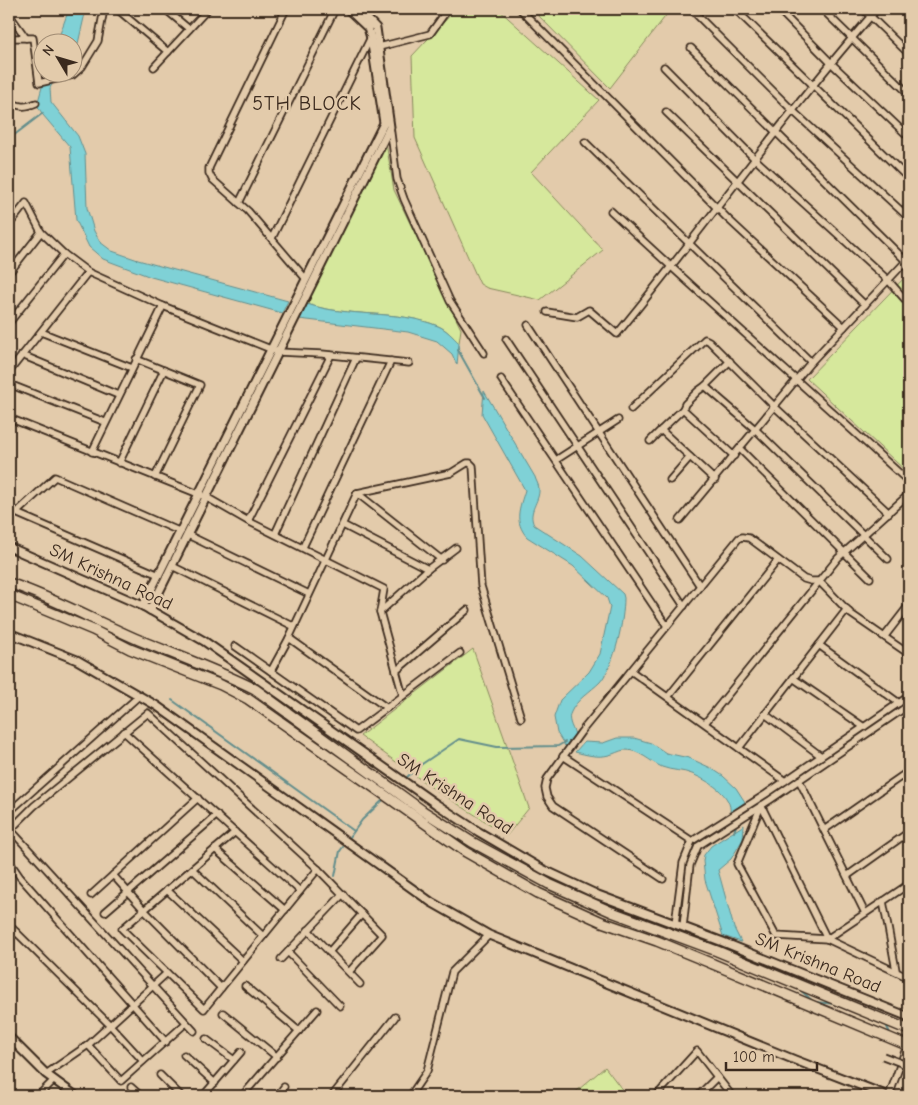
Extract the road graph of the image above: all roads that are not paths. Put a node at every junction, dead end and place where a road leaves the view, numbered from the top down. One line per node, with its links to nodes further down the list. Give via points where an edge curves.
1 (104, 9): 22 (street, via 98,41 74,75 39,83 33,38)
2 (117, 9): 27 (street)
3 (165, 9): 20 (street)
4 (208, 9): 20 (street)
5 (286, 9): 45 (street, via 209,168 212,179)
6 (335, 9): 45 (street)
7 (348, 9): 23 (street, via 368,28)
8 (358, 9): 19 (street)
9 (448, 9): 25 (street, via 430,34)
10 (520, 9): 46 (street)
11 (691, 9): 36 (street)
12 (735, 9): 32 (street)
13 (778, 9): 29 (street)
14 (822, 9): 24 (street)
15 (863, 9): 18 (street)
16 (877, 9): 18 (street)
17 (9, 14): 22 (street)
18 (870, 16): 24 (street); 28 (street)
19 (376, 28): 23 (street); 25 (street)
20 (189, 29): 27 (street)
21 (9, 38): 22 (street)
22 (26, 38)
23 (371, 38): 38 (street); 51 (street)
24 (851, 39): 29 (street); 33 (street)
25 (379, 47): 38 (street)
26 (691, 48): 39 (street)
27 (168, 52): 30 (street)
28 (909, 54)
29 (831, 63): 32 (street); 40 (street)
30 (154, 67)
31 (664, 67): 42 (street)
32 (812, 86): 36 (street); 43 (street)
33 (909, 94)
34 (9, 101): 35 (street, via 20,106)
35 (36, 103)
36 (793, 111): 39 (street); 48 (street)
37 (666, 112): 44 (street)
38 (387, 125): 58 (street); 69 (street); 70 (street, via 404,199 450,301)
39 (776, 131): 42 (street); 54 (street)
40 (909, 137)
41 (585, 142): 52 (street)
42 (755, 159): 44 (street); 59 (street)
43 (909, 179)
44 (736, 182): 46 (street); 61 (street)
45 (239, 204): 51 (street)
46 (716, 208): 52 (street); 66 (street)
47 (611, 211): 55 (street)
48 (909, 218)
49 (9, 225): 50 (street, via 26,204)
50 (41, 232): 53 (street); 57 (street)
51 (272, 238): 58 (street)
52 (689, 244): 55 (street); 77 (street)
53 (64, 254): 56 (street); 64 (street)
54 (908, 261): 59 (street)
55 (671, 268): 63 (street, via 617,334 589,310 577,317); 83 (street)
56 (88, 272): 62 (street); 67 (street)
57 (9, 273)
58 (306, 279): 69 (street)
59 (888, 280): 60 (street); 61 (street)
60 (909, 304)
61 (864, 305): 66 (street)
62 (163, 306): 69 (street); 74 (street)
63 (547, 312)
64 (9, 323)
65 (528, 325): 95 (street)
66 (844, 327): 77 (street)
67 (41, 332): 71 (street); 79 (street)
68 (506, 339): 97 (street)
69 (275, 351): 72 (street); 110 (street)
70 (484, 354)
71 (22, 355): 81 (street); 86 (street)
72 (331, 355): 73 (street); 113 (street)
73 (356, 358): 75 (street); 116 (street)
74 (136, 359): 79 (street); 80 (street)
75 (392, 361): 78 (street); 119 (street)
76 (730, 361): 85 (street); 87 (street); 88 (street, via 705,340)
77 (811, 362): 83 (street)
78 (409, 363)
79 (132, 368): 86 (street)
80 (164, 370): 103 (street); 104 (street, via 200,385)
81 (9, 372)
82 (501, 379): 102 (street)
83 (797, 379): 87 (street); 107 (street)
84 (9, 384): 92 (street)
85 (705, 386): 89 (street); 94 (street)
86 (118, 395): 92 (street)
87 (775, 407): 94 (street); 111 (street)
88 (630, 408)
89 (683, 409): 93 (street); 100 (street)
90 (9, 418): 99 (street)
91 (618, 420): 95 (street)
92 (105, 422): 99 (street)
93 (661, 430): 96 (street); 101 (street)
94 (756, 430): 98 (street); 117 (street)
95 (599, 433): 97 (street); 132 (street)
96 (650, 440)
97 (578, 446): 102 (street); 136 (street)
98 (740, 449): 100 (street); 121 (street)
99 (92, 452): 103 (street)
100 (734, 456): 106 (street)
101 (690, 457): 105 (street); 106 (street)
102 (556, 460): 142 (street)
103 (119, 463): 104 (street)
104 (155, 477): 110 (street)
105 (670, 480)
106 (715, 480): 112 (street)
107 (909, 482)
108 (358, 493): 114 (street); 124 (street); 162 (street, via 450,472 467,463 473,466 481,586)
109 (909, 494): 111 (street)
110 (203, 495): 113 (street); 115 (street)
111 (888, 512): 117 (street)
112 (680, 520)
113 (248, 521): 116 (street)
114 (342, 526): 123 (street); 127 (street)
115 (184, 533): 126 (street); 128 (street); 128 (street, via 55,477 16,513); 133 (street)
116 (275, 534): 119 (street)
117 (864, 535): 121 (street); 122 (street)
118 (9, 547): 137 (street, SM Krishna Road)
119 (303, 547): 123 (street)
120 (456, 548): 124 (street)
121 (844, 552): 129 (street); 130 (street)
122 (888, 559)
123 (324, 560): 133 (street); 140 (street, via 384,589)
124 (442, 560): 127 (street)
125 (778, 560): 130 (street, via 804,579); 132 (street, via 749,538 739,538); 157 (street)
126 (172, 566): 137 (street); 141 (street)
127 (428, 569): 140 (street)
128 (159, 575): 137 (street)
129 (870, 578)
130 (819, 581): 138 (street); 163 (street)
131 (9, 583): 230 (highway, SM Krishna Road, via 255,689 424,811 472,842 558,888)
132 (700, 586): 136 (street)
133 (309, 594): 141 (street)
134 (9, 595): 238 (highway, bridge, via 248,699 466,852 538,893)
135 (909, 605): 144 (street)
136 (684, 606): 142 (street)
137 (147, 608): 201 (street, SM Krishna Road, via 204,642 479,832 542,869 598,895)
138 (847, 609): 144 (street); 146 (street)
139 (467, 610): 151 (street)
140 (380, 612): 151 (street)
141 (293, 626): 145 (street)
142 (667, 626): 152 (street)
143 (9, 633): 154 (street, via 77,660)
144 (885, 636): 149 (street)
145 (289, 638): 150 (street); 160 (street)
146 (819, 645): 153 (street); 158 (street)
147 (235, 646): 150 (street)
148 (460, 653): 155 (street)
149 (909, 654)
150 (271, 671): 160 (street, via 356,731)
151 (396, 671): 155 (street)
152 (631, 672): 157 (street); 167 (street)
153 (794, 678): 161 (street); 164 (street)
154 (139, 696): 175 (street); 206 (street, via 173,716 431,902)
155 (403, 696): 160 (street)
156 (909, 696): 158 (street)
157 (668, 697): 163 (street)
158 (899, 703): 164 (street)
159 (909, 705): 170 (street)
160 (386, 708)
161 (765, 714): 166 (street); 168 (street)
162 (520, 718)
163 (705, 723): 166 (street)
164 (864, 727): 168 (street)
165 (124, 732): 173 (street); 177 (street, via 34,806); 185 (street, via 148,713)
166 (739, 748): 171 (street)
167 (563, 756): 181 (street); 188 (street, via 547,779 545,788 553,806)
168 (821, 756): 171 (street)
169 (909, 771): 178 (street)
170 (799, 780): 174 (street); 178 (street)
171 (785, 781): 172 (street)
172 (766, 794): 174 (street); 181 (street)
173 (198, 798): 176 (street); 186 (street)
174 (761, 805): 203 (street, via 698,846 690,865); 209 (street); 209 (street, via 737,864 776,936)
175 (9, 812)
176 (216, 815): 179 (street); 192 (street)
177 (10, 830): 219 (street)
178 (824, 830): 187 (street)
179 (235, 832): 182 (street); 191 (street)
180 (909, 832): 187 (street)
181 (692, 841): 201 (street, via 683,863)
182 (215, 849): 184 (street); 197 (street)
183 (9, 862): 222 (street)
184 (192, 869): 190 (street); 207 (street)
185 (318, 869): 191 (street); 193 (street)
186 (112, 875): 192 (street); 194 (street)
187 (847, 876): 199 (street)
188 (663, 879)
189 (909, 884): 195 (street)
190 (167, 890): 196 (street); 213 (street)
191 (300, 891): 197 (street)
192 (128, 892): 196 (street); 198 (street)
193 (343, 894): 200 (street); 204 (street)
194 (91, 895)
195 (883, 901): 199 (street); 214 (street)
196 (144, 910): 216 (street, via 122,929); 221 (street)
197 (285, 910): 207 (street)
198 (105, 912)
199 (865, 913): 209 (street)
200 (362, 914): 211 (street); 215 (street, via 382,935)
201 (675, 924): 203 (street, SM Krishna Road)
202 (9, 925): 205 (street)
203 (682, 927): 226 (street, SM Krishna Road)
204 (308, 930): 210 (street); 211 (street)
205 (16, 932): 208 (street); 229 (street)
206 (489, 935): 261 (street, via 452,972 427,1072); 265 (street)
207 (263, 936): 213 (street)
208 (9, 939)
209 (827, 939): 214 (street)
210 (288, 952): 212 (street); 223 (street)
211 (329, 952): 215 (street)
212 (281, 959)
213 (243, 961): 221 (street)
214 (896, 970): 217 (street)
215 (349, 972): 218 (street)
216 (167, 974): 219 (street); 221 (street, via 204,1009)
217 (909, 978)
218 (360, 984)
219 (153, 986): 222 (street); 228 (street)
220 (245, 986): 232 (street)
221 (221, 988)
222 (132, 1005): 229 (street); 236 (street)
223 (340, 1006)
224 (317, 1010): 232 (street)
225 (223, 1013): 242 (street)
226 (909, 1017)
227 (395, 1018): 260 (street)
228 (186, 1023): 231 (street); 236 (street)
229 (110, 1025): 237 (street); 244 (street)
230 (909, 1030)
231 (194, 1031)
232 (300, 1031): 242 (street)
233 (9, 1037): 246 (street)
234 (206, 1039): 243 (street)
235 (909, 1040): 265 (street)
236 (166, 1042): 244 (street)
237 (88, 1045): 244 (street, via 121,1080); 246 (street)
238 (909, 1046)
239 (241, 1052): 243 (street)
240 (184, 1055): 250 (street)
241 (884, 1056): 245 (street, bridge)
242 (277, 1057): 258 (street)
243 (234, 1060): 250 (street)
244 (143, 1061)
245 (909, 1066)
246 (46, 1074): 249 (street)
247 (160, 1075): 256 (street)
248 (717, 1077): 262 (street, via 697,1051); 263 (street); 264 (street)
249 (54, 1080): 253 (street); 254 (street)
250 (215, 1083): 257 (street)
251 (131, 1087): 255 (street)
252 (284, 1087): 259 (street)
253 (38, 1096)
254 (76, 1096)
255 (140, 1096)
256 (181, 1096)
257 (203, 1096)
258 (242, 1096)
259 (277, 1096)
260 (332, 1096)
261 (410, 1096)
262 (656, 1096)
263 (698, 1096)
264 (732, 1096)
265 (889, 1096)

